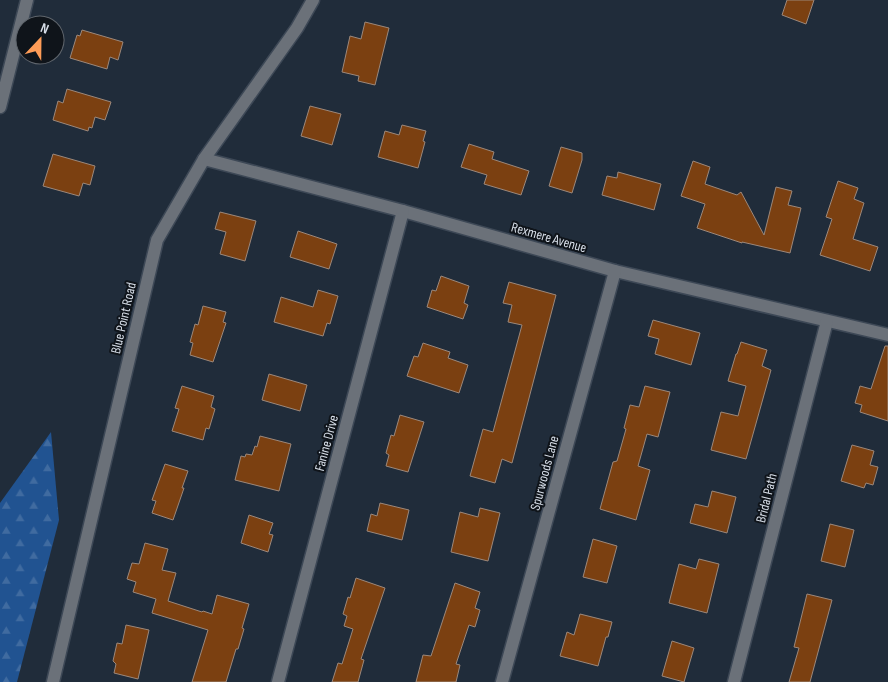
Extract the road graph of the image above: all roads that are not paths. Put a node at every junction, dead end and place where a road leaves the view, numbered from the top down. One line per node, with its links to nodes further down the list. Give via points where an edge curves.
1 (27, 0): 3 (street)
2 (313, 0): 4 (street, Blue Point Road, via 297,28)
3 (0, 107)
4 (204, 159): 5 (street, Rexmere Avenue); 9 (street, Blue Point Road, via 157,240)
5 (403, 211): 6 (street, Rexmere Avenue); 10 (street, Fanine Drive)
6 (616, 271): 7 (street, Rexmere Avenue); 11 (street, Spurwoods Lane)
7 (826, 321): 8 (street, Rexmere Avenue); 12 (street, Bridal Path)
8 (888, 335)
9 (53, 682)
10 (278, 682)
11 (502, 682)
12 (734, 682)

